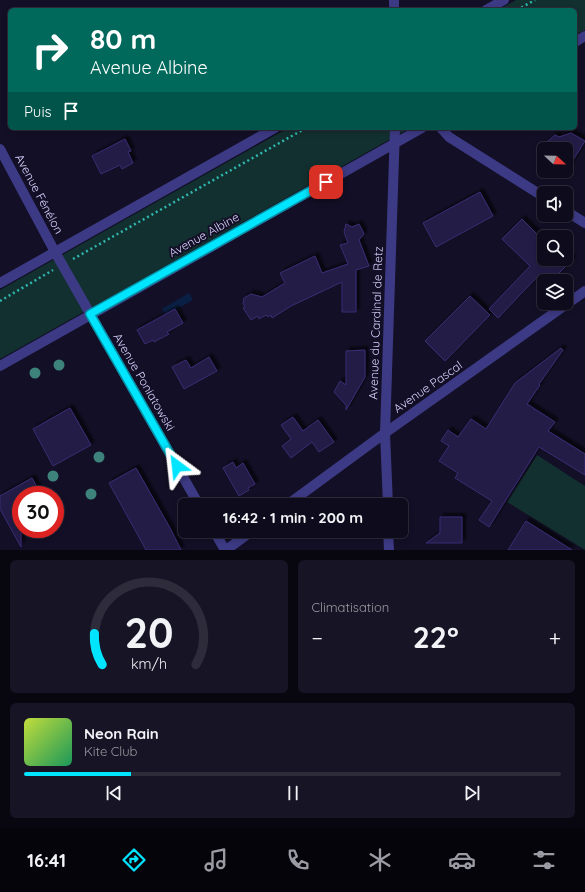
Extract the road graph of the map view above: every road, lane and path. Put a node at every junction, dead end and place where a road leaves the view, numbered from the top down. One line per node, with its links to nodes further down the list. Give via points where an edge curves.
1 (504, 0): 3 (street)
2 (535, 0): 4 (path)
3 (490, 8)
4 (521, 8)
5 (271, 130): 15 (street)
6 (302, 130): 16 (path)
7 (395, 130): 10 (street, Avenue du Cardinal de Retz)
8 (418, 130): 10 (street, Avenue Albine)
9 (443, 130): 12 (street, via 449,137)
10 (396, 142): 20 (street, Avenue Albine); 22 (street, Avenue du Cardinal de Retz)
11 (0, 149): 15 (street, Avenue Fénélon)
12 (537, 193)
13 (573, 215): 14 (street)
14 (585, 223)
15 (55, 252): 16 (street, Avenue Fénélon); 17 (street)
16 (62, 265): 19 (path); 20 (street, Avenue Poniatowski)
17 (0, 283)
18 (585, 291): 22 (street, Avenue Pascal)
19 (0, 301)
20 (90, 314): 21 (street, Avenue Albine); 23 (street, Avenue Poniatowski)
21 (0, 366)
22 (385, 433): 24 (street, Avenue Pascal); 25 (street, Avenue du Cardinal de Retz)
23 (195, 498)
24 (297, 498)
25 (388, 498)
26 (218, 538): 29 (street)
27 (242, 538): 29 (street)
28 (388, 538): 30 (street)
29 (225, 550)
30 (389, 550)

